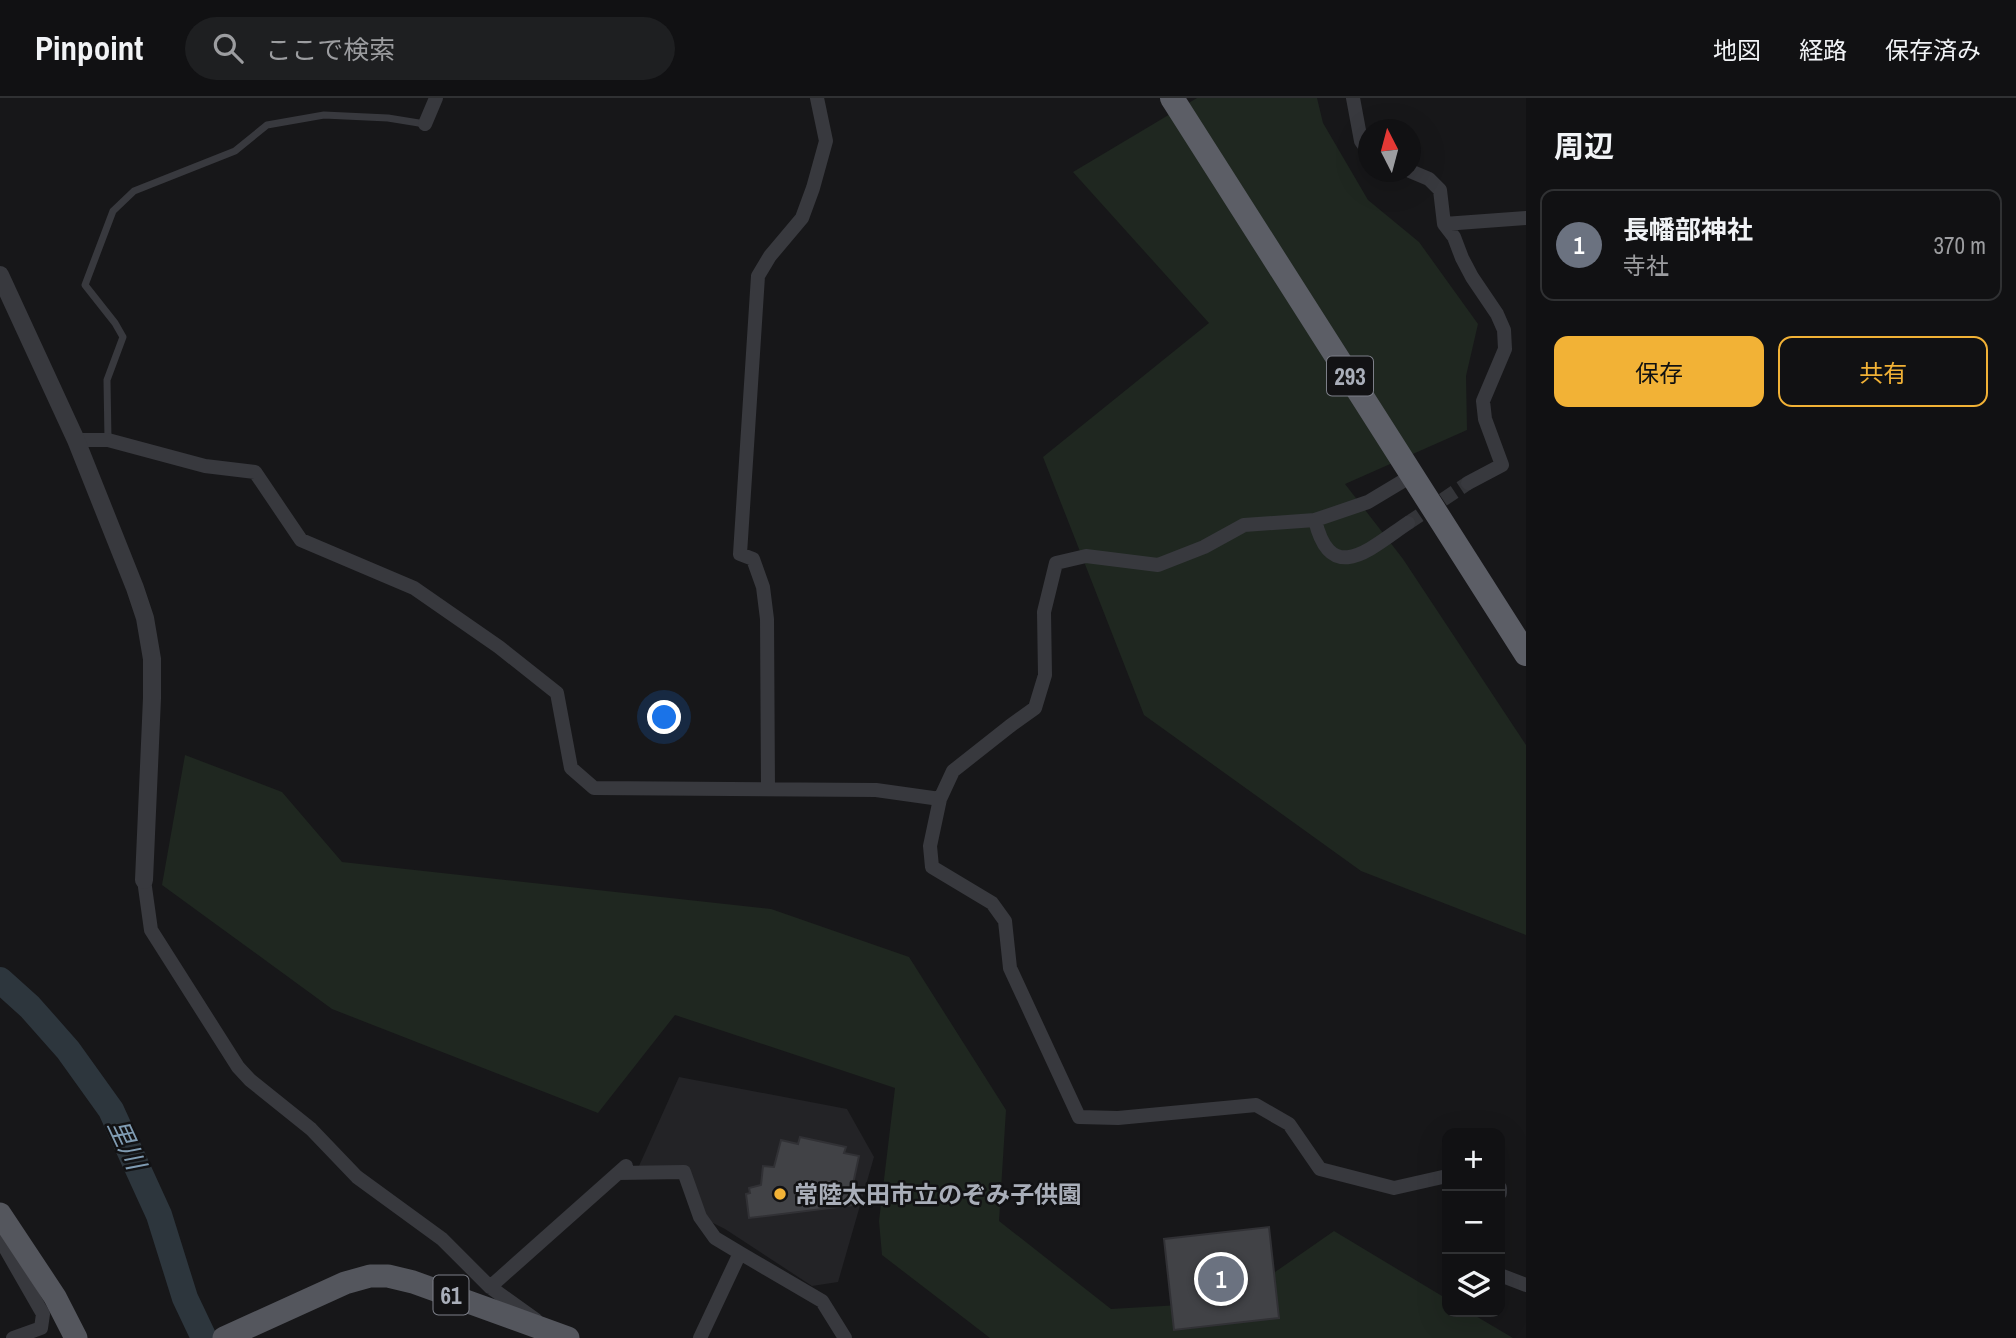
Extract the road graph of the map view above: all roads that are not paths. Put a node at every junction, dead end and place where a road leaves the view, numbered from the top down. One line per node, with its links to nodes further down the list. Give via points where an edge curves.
1 (436, 98): 5 (street)
2 (817, 98): 18 (street, via 825,141 813,188 802,218 758,276 740,554 753,559 766,608)
3 (1172, 98): 13 (highway, 293)
4 (1353, 98): 6 (street)
5 (425, 124): 12 (lane, via 324,115 267,125 235,151 134,191 113,211 85,285 123,337 107,380)
6 (1358, 125)
7 (1421, 176): 9 (street, via 1440,190)
8 (1526, 218): 9 (street)
9 (1444, 224): 14 (street, via 1497,314 1506,349 1483,401 1502,465)
10 (0, 275): 11 (street)
11 (76, 440): 12 (street); 20 (street, via 135,589 150,640)
12 (108, 440): 18 (street, via 205,466 255,472 301,540 414,589 557,693 571,768 594,788)
13 (1413, 475): 15 (street, via 1368,502); 17 (highway, 293)
14 (1468, 482)
15 (1315, 520): 16 (street, via 1326,550 1349,558); 19 (street, via 1244,525 1158,565 1086,556 1056,563 1044,612 1045,675 1035,708 953,771)
16 (1408, 523)
17 (1526, 654)
18 (768, 789): 19 (street, via 876,790)
19 (940, 799): 21 (street, via 930,846 932,867 992,903 1005,921 1010,968 1079,1117 1118,1118 1256,1105 1289,1124 1320,1169 1394,1188)
20 (144, 880): 26 (street, via 151,930 238,1067 312,1129 357,1177 442,1239)
21 (1442, 1177)
22 (0, 1214): 31 (main road, via 55,1297)
23 (0, 1239): 30 (street, via 43,1314 41,1328)
24 (740, 1253): 26 (street, via 715,1238 700,1217 684,1172 622,1169); 33 (street); 34 (street, via 822,1301)
25 (1505, 1277): 27 (street)
26 (485, 1282): 28 (street); 29 (street)
27 (1526, 1285)
28 (465, 1301): 29 (main road, 61); 32 (main road, 61, via 413,1282 370,1276 330,1288)
29 (561, 1336)
30 (13, 1338)
31 (76, 1338)
32 (224, 1338)
33 (700, 1338)
34 (845, 1338)

